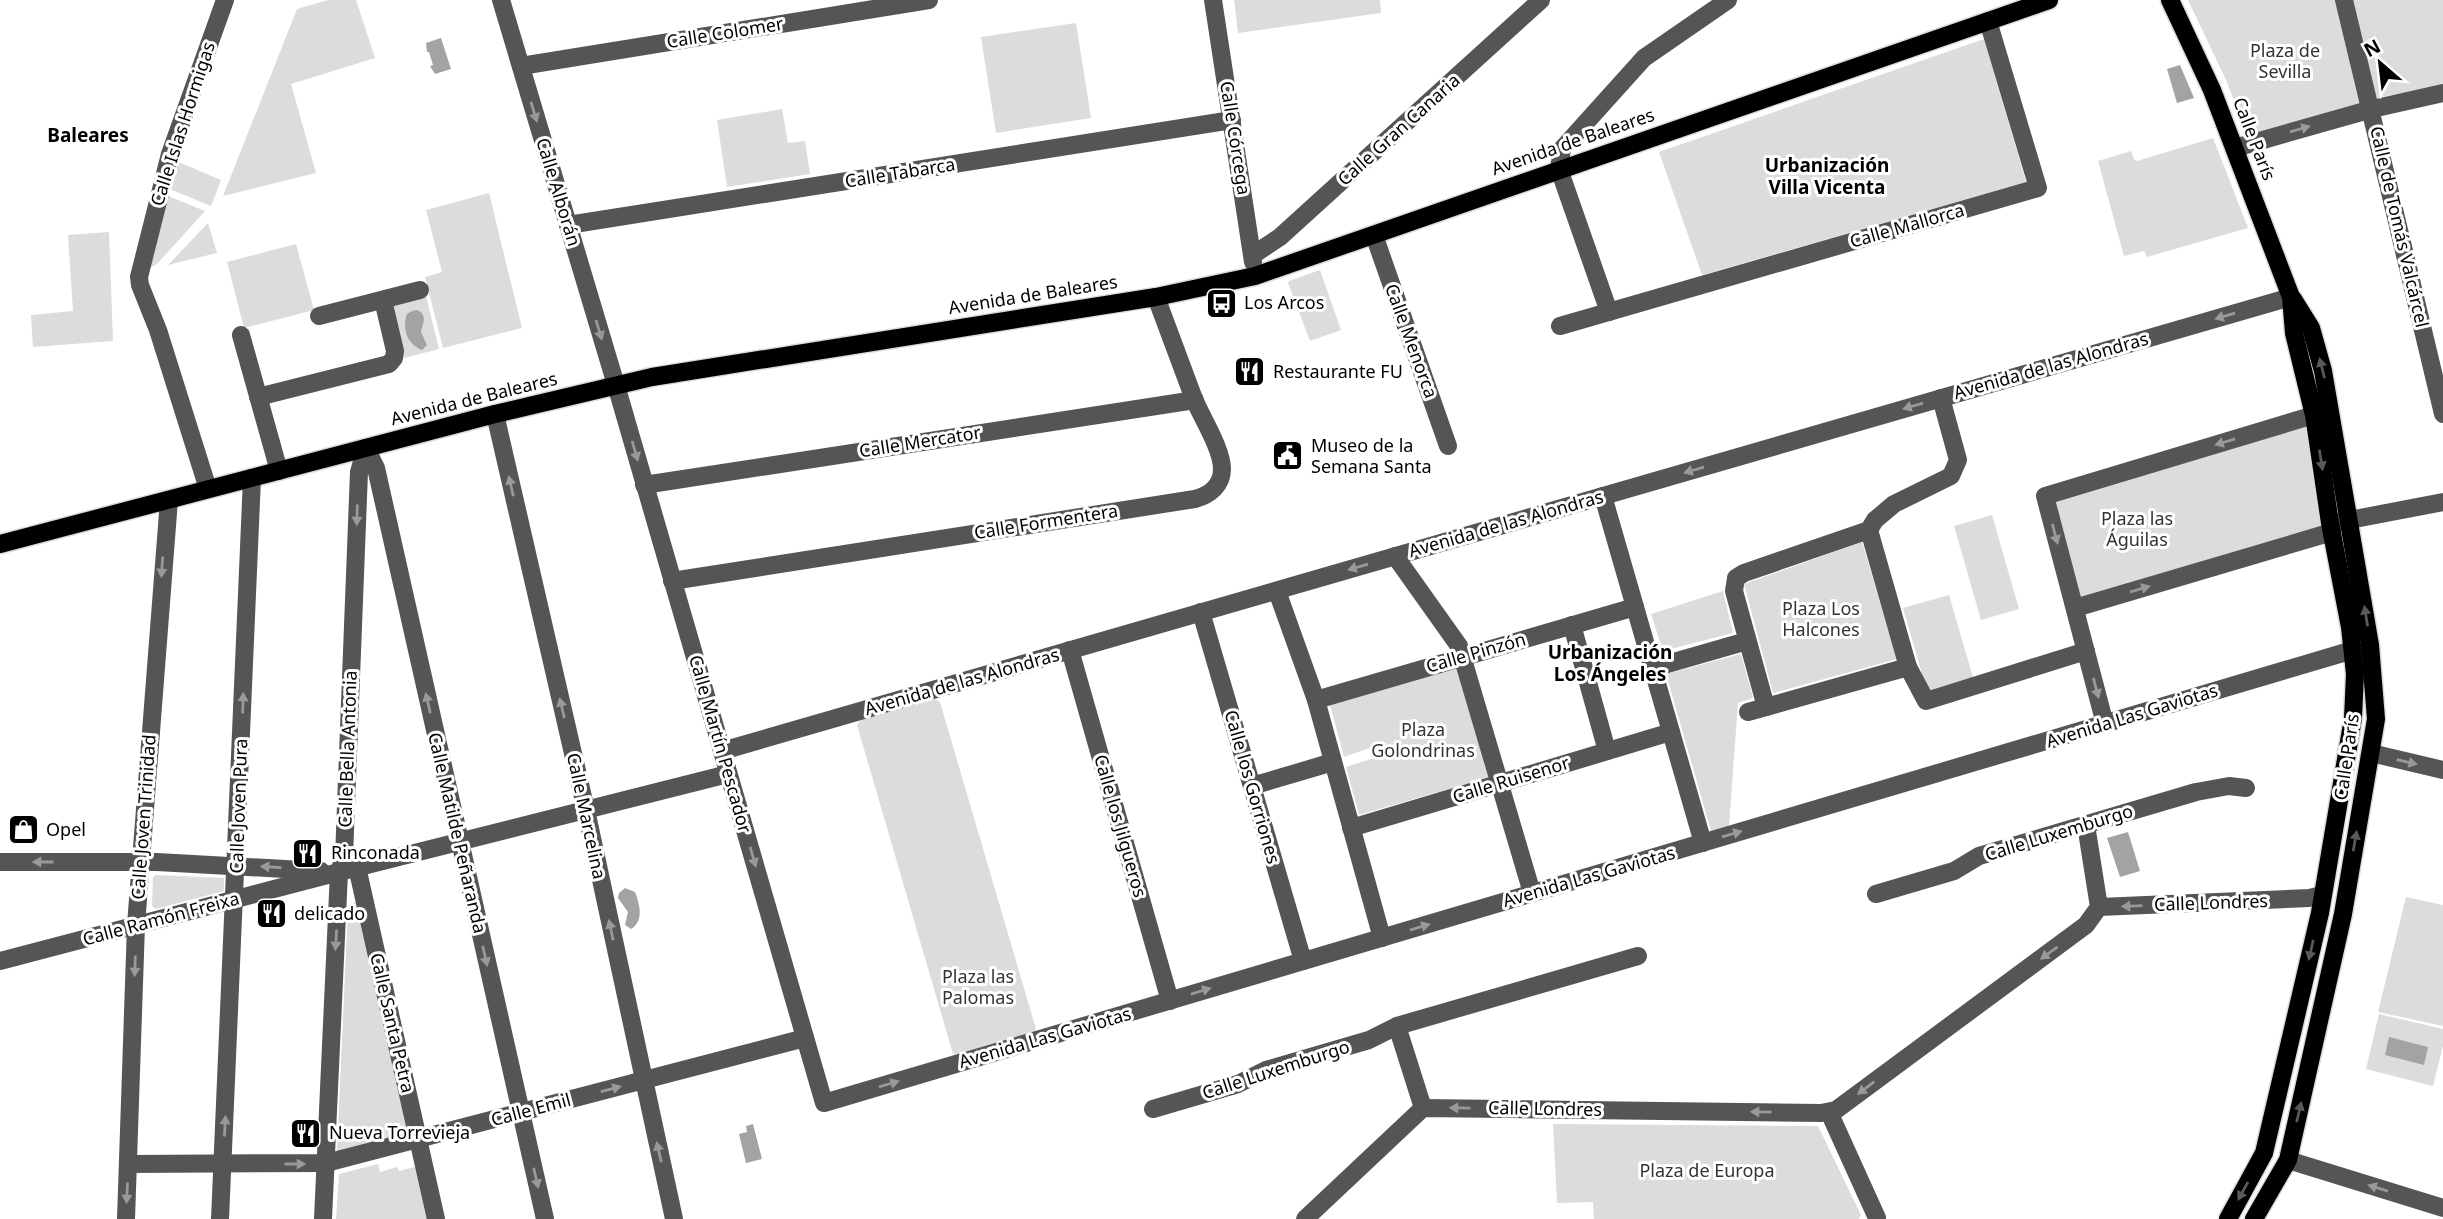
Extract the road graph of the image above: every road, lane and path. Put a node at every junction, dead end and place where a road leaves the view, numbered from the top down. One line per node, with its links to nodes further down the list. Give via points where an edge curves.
1 (225, 0): 41 (street, Calle Islas Hormigas, via 170,154 139,277)
2 (501, 0): 11 (street, Calle Alborán)
3 (929, 0): 11 (street, Calle Colomer)
4 (1213, 0): 14 (street, Calle Córcega)
5 (1541, 0): 19 (street, Calle Gran Canaria, via 1280,237)
6 (1728, 0): 16 (street, via 1644,58 1562,149)
7 (2049, 0): 10 (main road, Avenida de Baleares)
8 (2170, 0): 15 (main road, Calle París)
9 (2344, 0): 13 (street, Calle de Tomás Valcárcel)
10 (1988, 21): 16 (main road, Avenida de Baleares); 25 (street, Calle Mallorca, via 2038,188)
11 (521, 66): 17 (street, Calle Alborán, one-way to 17)
12 (2443, 93): 13 (street)
13 (2372, 109): 15 (street, one-way to 13); 35 (street, Calle de Tomás Valcárcel)
14 (1232, 120): 17 (street, Calle Tabarca); 19 (street, Calle Córcega)
15 (2235, 148): 23 (main road, Calle París)
16 (1559, 169): 18 (main road, Avenida de Baleares); 25 (street)
17 (568, 225): 29 (street, Calle Alborán, one-way to 29)
18 (1374, 235): 20 (main road, Avenida de Baleares); 36 (street, Calle Menorca)
19 (1253, 255): 20 (street, Calle Córcega)
20 (1255, 276): 22 (main road, Avenida de Baleares)
21 (421, 290): 24 (street)
22 (1156, 297): 29 (main road, Avenida de Baleares); 32 (street, Calle Formentera)
23 (2291, 297): 31 (street, Avenida de las Alondras, one-way to 31); 33 (main road, Calle París, via 2294,333)
24 (383, 300): 26 (street); 30 (street, via 395,351 389,364)
25 (1609, 312): 27 (street, Calle Mallorca)
26 (319, 316)
27 (1560, 326)
28 (241, 335): 30 (street)
29 (615, 385): 34 (main road, Avenida de Baleares); 40 (street, Calle Martín Pescador, one-way to 40)
30 (258, 397): 38 (street)
31 (1941, 398): 42 (street, Avenida de las Alondras, one-way to 42); 47 (street, via 1958,460 1951,476 1894,504)
32 (1195, 400): 40 (street, Calle Mercator); 50 (street, Calle Formentera, via 1222,466 1215,488 1203,497)
33 (2322, 412): 45 (main road, Calle París); 46 (main road, Calle París, one-way to 46); 53 (street, one-way to 53, via 2045,496)
34 (495, 414): 37 (main road, Avenida de Baleares); 78 (street, Calle Marcelina, one-way to 34)
35 (2443, 414)
36 (1448, 446)
37 (366, 448): 38 (main road, Avenida de Baleares); 81 (street, Calle Matilde Peñaranda, one-way to 37, via 376,468); 87 (street, Calle Bella Antonia, one-way to 87, via 359,472 344,850)
38 (279, 471): 39 (main road, Avenida de Baleares)
39 (252, 478): 41 (main road, Avenida de Baleares); 85 (street, Calle Joven Pura, one-way to 39)
40 (644, 485): 50 (street, Calle Martín Pescador)
41 (208, 489): 43 (main road, Avenida de Baleares)
42 (1604, 496): 49 (street, Avenida de las Alondras); 52 (street)
43 (169, 500): 48 (main road, Avenida de Baleares); 84 (street, Calle Joven Trinidad, one-way to 84)
44 (2443, 502): 45 (street)
45 (2350, 519): 46 (street); 57 (main road, Calle París, one-way to 45)
46 (2331, 528): 53 (street, one-way to 46); 57 (main road, Calle París)
47 (1868, 530): 56 (street, via 1736,578 1734,591); 61 (street)
48 (0, 544)
49 (1395, 556): 51 (street, Avenida de las Alondras, one-way to 51); 60 (street, via 1459,646)
50 (672, 581): 69 (street, Calle Martín Pescador)
51 (1277, 591): 54 (street, Avenida de las Alondras); 63 (street)
52 (1635, 607): 55 (street, Calle Pinzón); 62 (street)
53 (2075, 608): 59 (street)
54 (1201, 612): 58 (street, Avenida de las Alondras); 76 (street, Calle los Gorriones)
55 (1572, 625): 60 (street, Calle Pinzón); 70 (street)
56 (1747, 641): 62 (street); 64 (street)
57 (2362, 648): 66 (street, Avenida Las Gaviotas); 68 (main road, Calle París); 71 (main road, Calle París, via 2376,719)
58 (1070, 650): 69 (street, Avenida de las Alondras); 99 (street, Calle los Jilgueros)
59 (2086, 652): 61 (street, via 1926,701); 66 (street, one-way to 66)
60 (1462, 657): 63 (street, Calle Pinzón); 75 (street)
61 (1908, 667): 64 (street)
62 (1653, 668): 67 (street)
63 (1316, 700): 72 (street)
64 (1766, 707): 65 (street)
65 (1748, 712)
66 (2105, 724): 82 (street, Avenida Las Gaviotas, one-way to 66)
67 (1671, 732): 70 (street, Calle Ruisenor); 82 (street)
68 (2348, 748): 71 (main road); 90 (main road, Calle París)
69 (722, 751): 74 (street, Calle Martín Pescador)
70 (1607, 751): 75 (street, Calle Ruisenor)
71 (2371, 753): 73 (street, one-way to 73); 91 (main road, Calle París, one-way to 71)
72 (1333, 762): 76 (street); 80 (street)
73 (2443, 770)
74 (729, 774): 78 (street, Calle Ramón Freixa); 101 (street, Calle Martín Pescador, one-way to 101)
75 (1499, 783): 80 (street, Calle Ruisenor); 88 (street)
76 (1252, 786): 98 (street, Calle los Gorriones)
77 (2246, 788): 79 (street, Calle Luxemburgo, via 2213,788)
78 (586, 810): 81 (street, Calle Ramón Freixa); 102 (street, Calle Marcelina, one-way to 78)
79 (2085, 825): 89 (street, Calle Luxemburgo, via 1979,856 1954,871); 93 (street)
80 (1351, 828): 95 (street)
81 (459, 842): 86 (street, Calle Ramón Freixa); 106 (street, Calle Matilde Peñaranda, one-way to 106)
82 (1703, 843): 88 (street, Avenida Las Gaviotas)
83 (0, 862): 84 (street, one-way to 83)
84 (140, 862): 85 (street); 94 (street, Calle Joven Trinidad)
85 (237, 865): 87 (street, one-way to 85); 92 (street, Calle Joven Pura)
86 (357, 867): 87 (street, Calle Ramón Freixa); 108 (street, Calle Santa Petra)
87 (339, 872): 92 (street, Calle Ramón Freixa); 111 (street, Calle Bella Antonia, one-way to 111)
88 (1532, 893): 95 (street, Avenida Las Gaviotas, one-way to 88)
89 (1876, 894)
90 (2318, 898): 91 (main road); 93 (street, Calle Londres, one-way to 93); 109 (main road, Calle París, one-way to 109)
91 (2345, 898): 110 (main road, Calle París, one-way to 91)
92 (235, 899): 94 (street, Calle Ramón Freixa); 113 (street, Calle Joven Pura, one-way to 92)
93 (2099, 907): 107 (street, one-way to 107, via 2086,925 1842,1107)
94 (136, 925): 97 (street, Calle Ramón Freixa); 112 (street, Calle Joven Trinidad, one-way to 112)
95 (1382, 938): 98 (street, Avenida Las Gaviotas)
96 (1639, 956): 100 (street, Calle Luxemburgo)
97 (0, 961)
98 (1303, 961): 99 (street, Avenida Las Gaviotas, one-way to 98)
99 (1170, 1001): 103 (street, Avenida Las Gaviotas, one-way to 99)
100 (1397, 1026): 104 (street); 105 (street, Calle Luxemburgo, via 1369,1040)
101 (805, 1038): 102 (street, Calle Emil); 103 (street, Calle Martín Pescador)
102 (643, 1081): 106 (street, Calle Emil, one-way to 102); 120 (street, Calle Marcelina, one-way to 102)
103 (824, 1103)
104 (1423, 1108): 107 (street, Calle Londres, one-way to 104); 121 (street)
105 (1153, 1109)
106 (521, 1112): 108 (street, Calle Emil); 119 (street, Calle Matilde Peñaranda, one-way to 119)
107 (1829, 1112): 122 (street)
108 (418, 1140): 111 (street, Calle Emil); 118 (street, Calle Santa Petra)
109 (2264, 1153): 110 (main road); 123 (main road, Calle París, one-way to 123)
110 (2288, 1160): 114 (street, one-way to 110); 124 (main road, Calle París)
111 (326, 1163): 113 (street, Calle Emil, one-way to 111); 117 (street, Calle Bella Antonia)
112 (128, 1164): 113 (street, Calle Emil); 115 (street, Calle Joven Trinidad, one-way to 115)
113 (223, 1164): 116 (street, Calle Joven Pura)
114 (2443, 1208)
115 (125, 1219)
116 (220, 1219)
117 (323, 1219)
118 (436, 1219)
119 (545, 1219)
120 (674, 1219)
121 (1305, 1219)
122 (1879, 1219)
123 (2228, 1219)
124 (2254, 1219)

